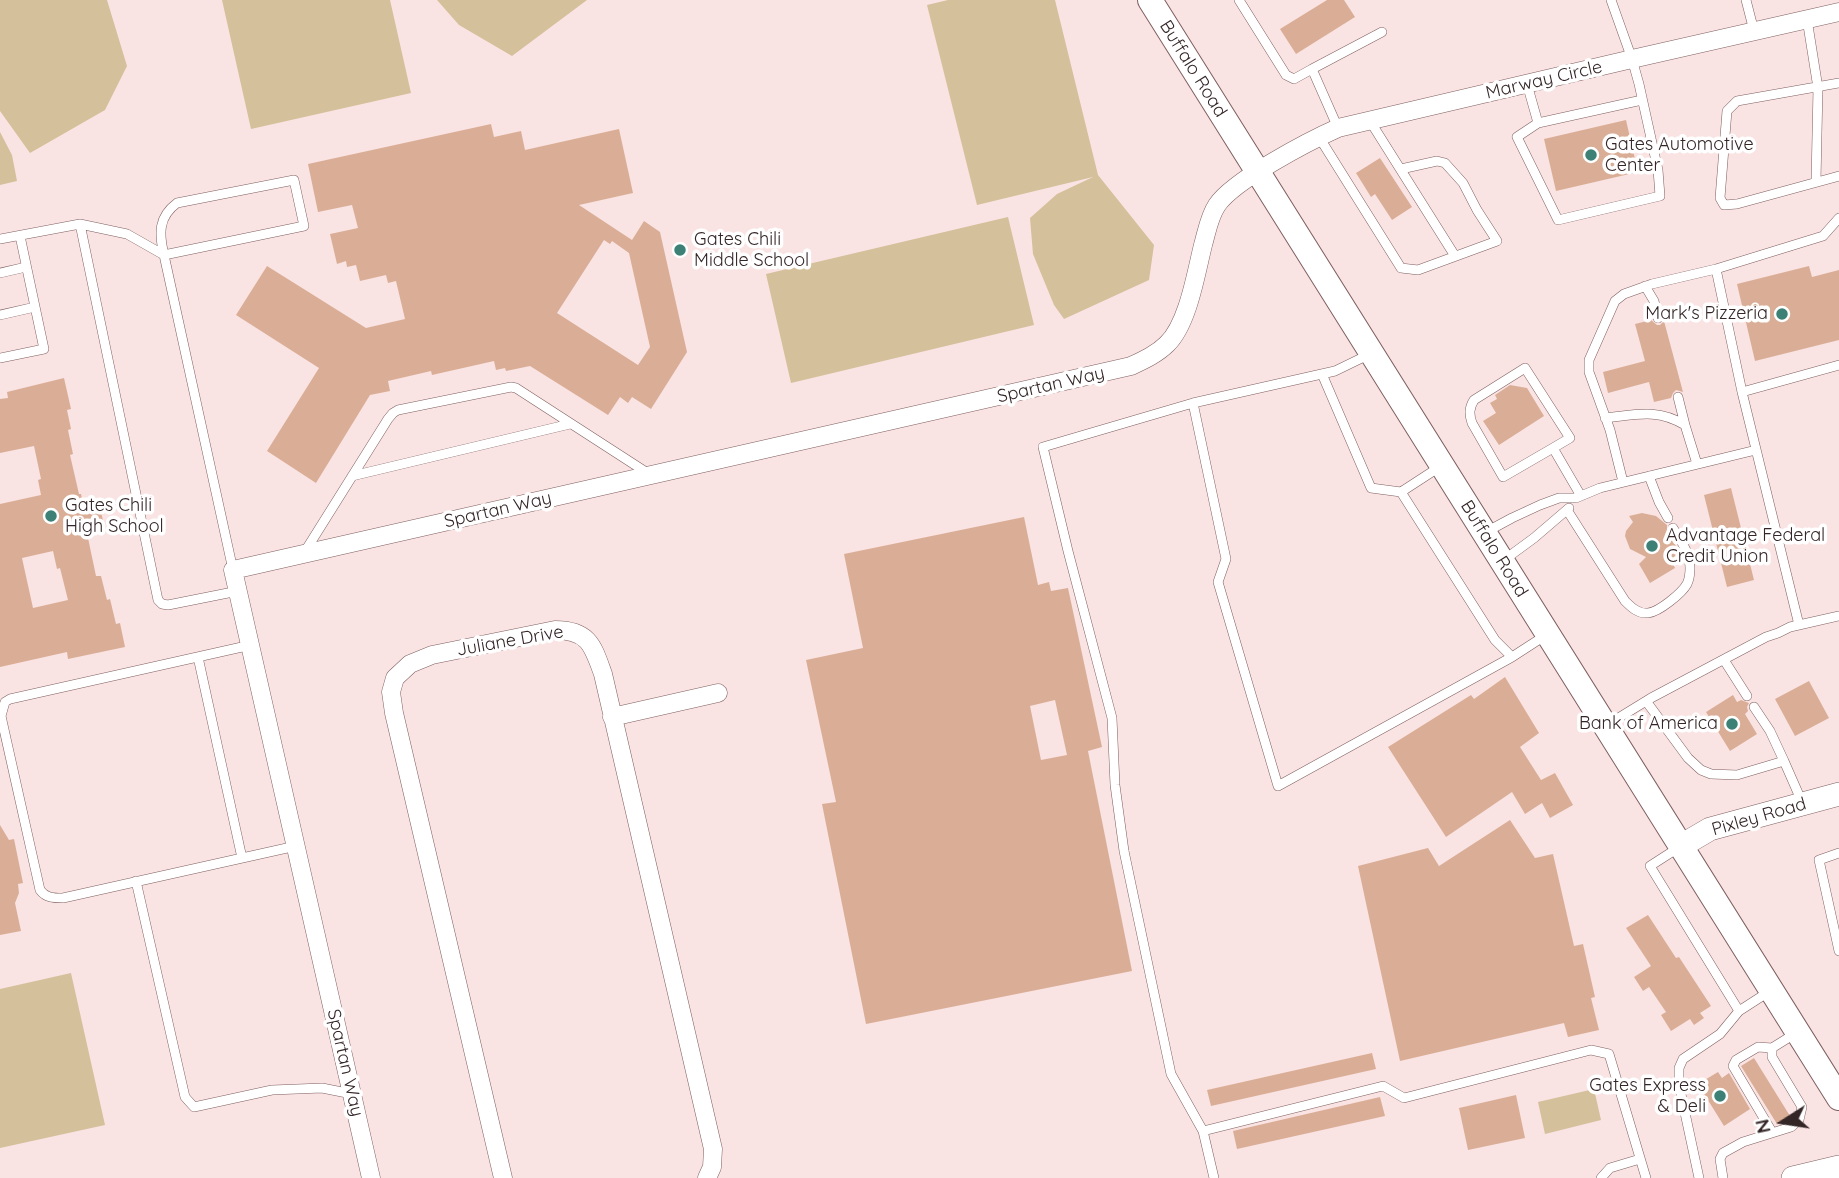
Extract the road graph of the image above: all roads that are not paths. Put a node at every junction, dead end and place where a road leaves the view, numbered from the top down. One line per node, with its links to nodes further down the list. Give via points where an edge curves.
1 (1150, 0): 20 (main road, Buffalo Road)
2 (1239, 0): 10 (lane, via 1286,75 1294,79)
3 (1611, 0): 9 (lane)
4 (1746, 0): 7 (lane)
5 (1839, 12): 6 (street, Marway Circle)
6 (1807, 19): 7 (street, Marway Circle); 13 (lane)
7 (1754, 31): 9 (street, Marway Circle)
8 (1382, 32): 10 (lane)
9 (1632, 59): 12 (street, Marway Circle); 14 (lane)
10 (1312, 68): 17 (lane)
11 (1839, 83): 13 (lane)
12 (1527, 84): 15 (street, Marway Circle); 16 (lane)
13 (1818, 88): 22 (lane); 22 (lane, via 1737,101 1727,111 1720,198 1724,205 1737,204)
14 (1642, 100): 16 (lane); 16 (lane, via 1660,197 1558,219 1517,138)
15 (1370, 121): 17 (street, Marway Circle); 19 (lane)
16 (1538, 124)
17 (1338, 128): 18 (street, Marway Circle)
18 (1319, 137): 20 (street, Marway Circle); 28 (lane, via 1401,268 1418,270)
19 (1401, 169): 28 (lane); 28 (lane, via 1437,161 1445,163 1463,183 1497,241)
20 (1258, 172): 36 (main road, Buffalo Road); 50 (street, Spartan Way, via 1216,206 1189,304 1169,343 1143,361)
21 (1839, 176): 22 (lane)
22 (1816, 181)
23 (1839, 218): 30 (lane, via 1822,236)
24 (80, 224): 25 (lane); 27 (lane, via 127,234); 63 (lane, via 158,600 168,605)
25 (20, 236): 26 (lane); 29 (lane)
26 (0, 239)
27 (164, 255): 27 (lane, via 304,226 295,180 177,203 162,224); 62 (lane)
28 (1455, 256)
29 (26, 267): 31 (lane); 33 (lane)
30 (1716, 269): 32 (lane); 40 (lane)
31 (0, 273)
32 (1645, 286): 35 (lane); 43 (lane, via 1615,301 1589,360)
33 (35, 307): 34 (lane); 37 (lane, via 44,349)
34 (0, 315)
35 (1658, 318)
36 (1371, 353): 39 (lane); 49 (main road, Buffalo Road)
37 (0, 358)
38 (1839, 365): 40 (lane)
39 (1322, 374): 42 (lane); 54 (lane, via 1371,488)
40 (1742, 392): 47 (lane)
41 (1678, 397): 45 (lane)
42 (1193, 403): 69 (lane, via 1226,559 1218,582 1278,786); 92 (lane, via 1043,447 1112,718 1124,852 1171,1074)
43 (1605, 418): 45 (lane, via 1653,413); 53 (lane)
44 (570, 424): 50 (lane); 51 (lane); 51 (lane, via 511,387 398,410)
45 (1685, 425): 48 (lane)
46 (1553, 448): 46 (lane, via 1570,438 1525,368 1470,407 1472,423 1503,477); 55 (lane)
47 (1756, 450): 48 (lane); 65 (lane)
48 (1697, 464): 52 (lane)
49 (1442, 466): 54 (lane); 59 (main road, Buffalo Road)
50 (651, 475): 60 (street, Spartan Way)
51 (352, 476): 60 (lane)
52 (1649, 476): 53 (lane); 57 (lane)
53 (1623, 482): 55 (lane)
54 (1401, 492): 69 (lane, via 1494,640)
55 (1578, 497): 56 (lane); 59 (lane, via 1540,505)
56 (1567, 510): 58 (lane, via 1622,597 1634,610 1648,613 1687,584 1688,554); 61 (lane)
57 (1668, 519)
58 (1673, 528)
59 (1485, 533): 61 (main road, Buffalo Road)
60 (303, 554): 62 (street, Spartan Way)
61 (1502, 561): 66 (main road, Buffalo Road)
62 (233, 570): 63 (street, Spartan Way)
63 (238, 591): 67 (street, Spartan Way)
64 (1839, 615): 65 (lane)
65 (1799, 625): 70 (lane)
66 (1548, 634): 69 (lane); 76 (main road, Buffalo Road)
67 (251, 645): 68 (lane); 80 (street, Spartan Way)
68 (198, 657): 83 (lane); 84 (lane, via 10,699 2,709 44,896 63,898)
69 (1512, 657)
70 (1724, 660): 72 (lane); 73 (lane)
71 (718, 693): 75 (street)
72 (1747, 696)
73 (1646, 701): 76 (lane); 77 (lane, via 1688,758 1711,774 1737,775)
74 (1754, 707): 77 (lane)
75 (612, 717): 97 (street, Juliane Drive, via 593,646 570,630 432,655 410,664 396,678 391,692); 98 (street, Juliane Drive, via 713,1149)
76 (1606, 726): 81 (main road, Buffalo Road)
77 (1784, 761): 79 (lane)
78 (1839, 794): 79 (street, Pixley Road)
79 (1803, 803): 81 (street, Pixley Road, via 1710,829)
80 (296, 846): 83 (lane); 90 (street, Spartan Way)
81 (1681, 846): 86 (main road, Buffalo Road); 87 (lane, via 1650,866)
82 (1839, 853): 85 (lane, via 1819,860)
83 (242, 858): 84 (lane)
84 (136, 881): 90 (lane, via 185,1097 194,1107 265,1091 322,1088)
85 (1839, 951)
86 (1772, 990): 87 (lane); 88 (main road, Buffalo Road)
87 (1739, 1011): 102 (lane, via 1720,1034 1683,1059 1679,1068)
88 (1798, 1032): 89 (lane); 91 (main road, Buffalo Road)
89 (1772, 1048): 93 (lane, via 1772,1057 1802,1107 1799,1120); 93 (lane, via 1758,1047 1733,1066)
90 (352, 1094): 96 (street, Spartan Way)
91 (1839, 1098)
92 (1203, 1131): 94 (lane, via 1383,1086 1404,1098 1591,1050 1609,1054); 99 (lane)
93 (1772, 1132): 103 (lane, via 1723,1153)
94 (1640, 1158): 100 (lane, via 1610,1168); 101 (lane)
95 (1839, 1167): 104 (street)
96 (371, 1178)
97 (503, 1178)
98 (707, 1178)
99 (1214, 1178)
100 (1601, 1178)
101 (1646, 1178)
102 (1699, 1178)
103 (1723, 1178)
104 (1793, 1178)

